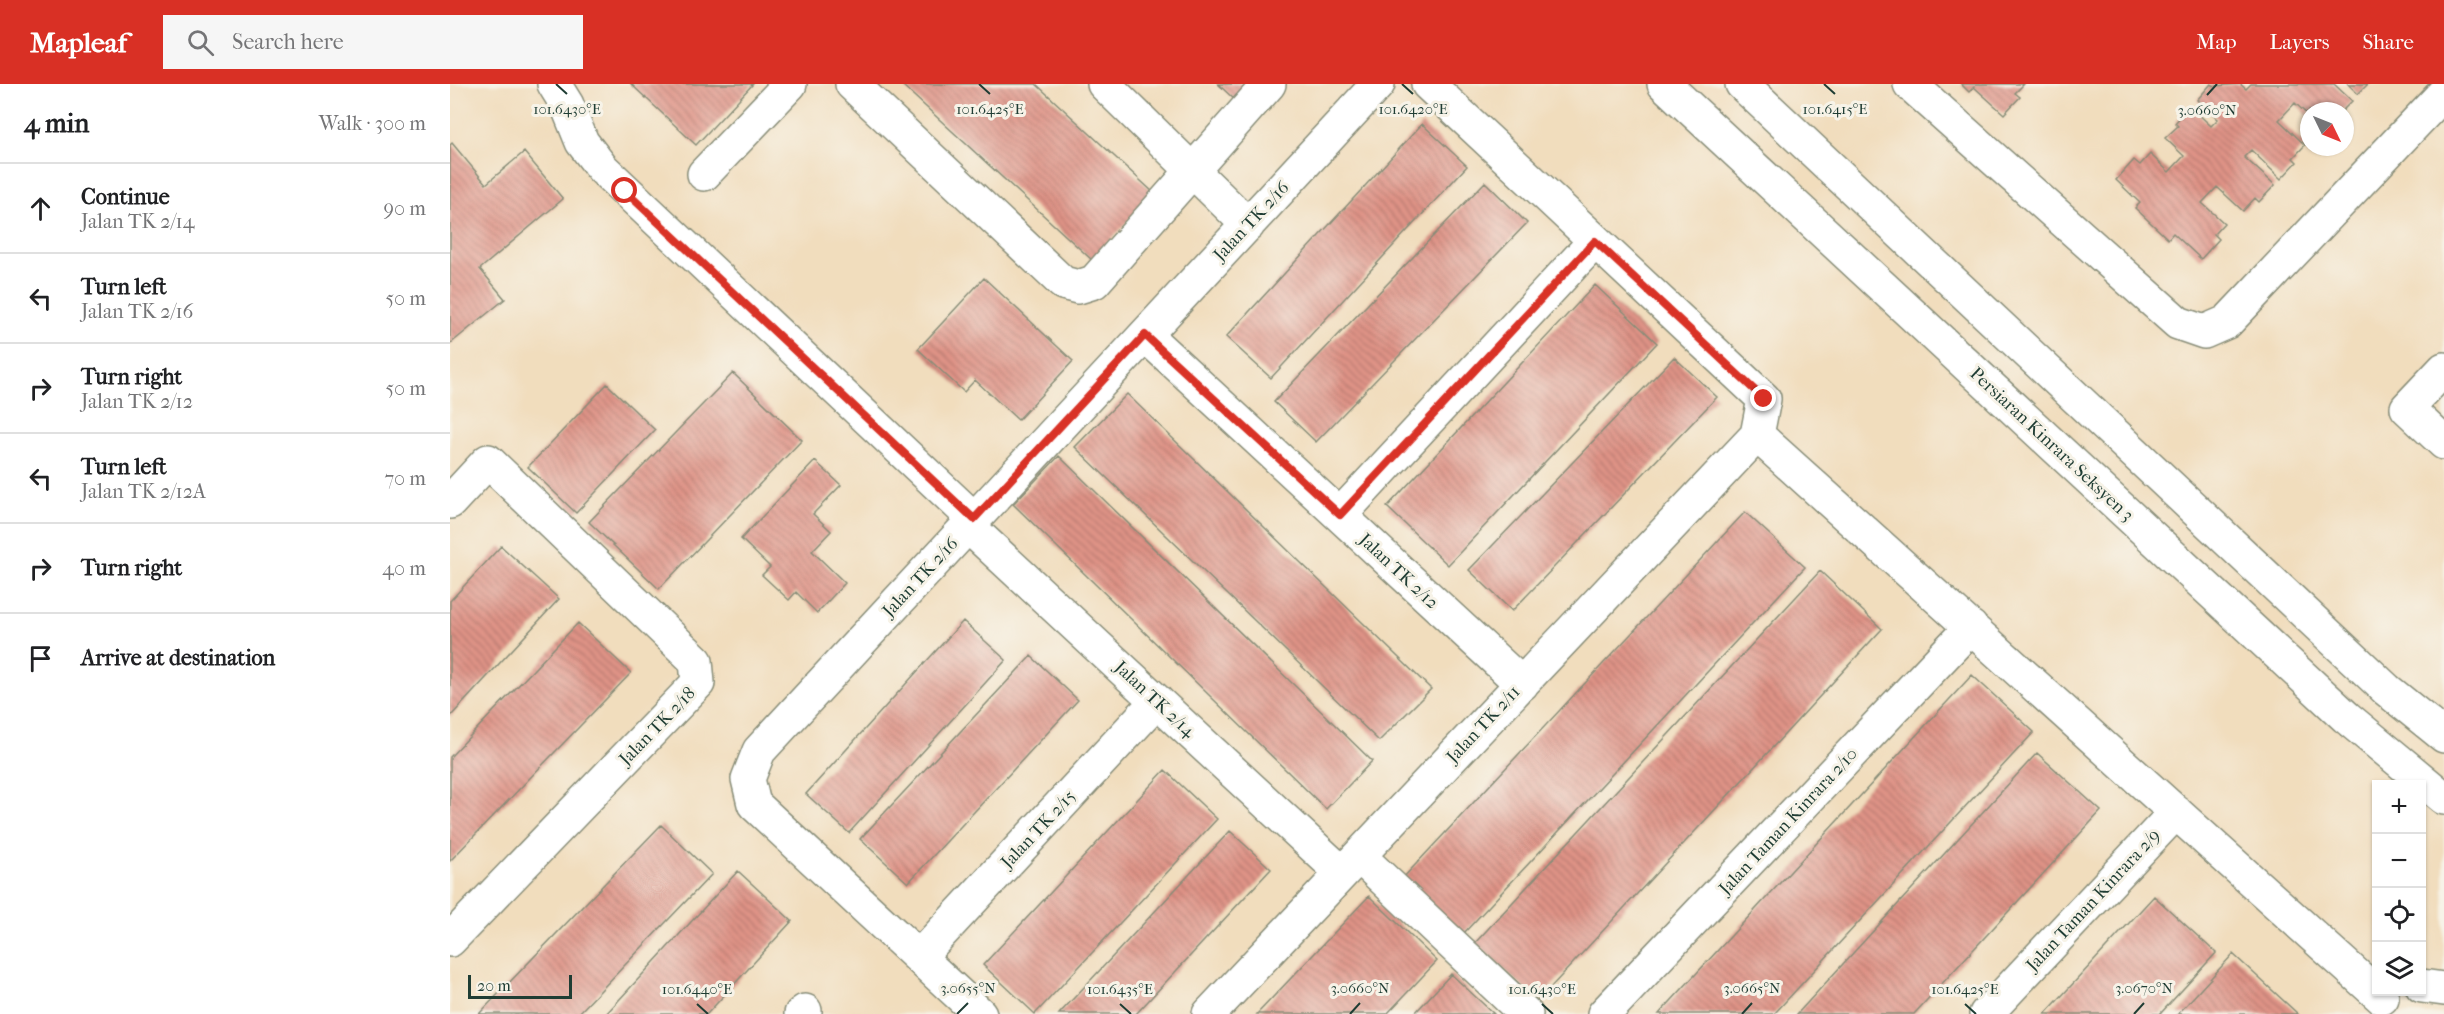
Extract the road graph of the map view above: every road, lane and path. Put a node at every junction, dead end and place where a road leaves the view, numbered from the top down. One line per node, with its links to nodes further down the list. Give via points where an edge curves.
1 (554, 84): 22 (street, Jalan TK 2/14, via 582,142 602,168)
2 (790, 84): 13 (street)
3 (852, 84): 12 (street, via 1063,283 1078,287 1094,282)
4 (1104, 84): 12 (street)
5 (1269, 84): 12 (street)
6 (1378, 84): 14 (street, Jalan TK 2/16)
7 (1428, 84): 15 (street)
8 (1664, 84): 27 (street, Persiaran Kinrara Seksyen 3, via 2346,717)
9 (1742, 84): 26 (street, via 2387,690)
10 (1910, 84): 11 (street, via 2178,323 2204,332 2227,322)
11 (2444, 93)
12 (1191, 171): 14 (street)
13 (704, 174)
14 (1248, 225): 16 (street, Jalan TK 2/16)
15 (1595, 241): 18 (street, via 1764,399); 21 (street)
16 (1145, 335): 21 (street, Jalan TK 2/12); 22 (street, Jalan TK 2/16)
17 (2444, 369): 19 (street, via 2407,408)
18 (1757, 435): 23 (street); 24 (street, Jalan TK 2/11)
19 (2444, 443)
20 (450, 502): 30 (street, Jalan TK 2/18, via 488,461 696,661 698,683)
21 (1340, 515): 24 (street, Jalan TK 2/12)
22 (971, 522): 25 (street, Jalan TK 2/14); 31 (street, Jalan TK 2/16, via 759,751 748,779 754,804)
23 (1971, 627): 28 (street); 38 (street, Jalan Taman Kinrara 2/10)
24 (1522, 684): 29 (street, Jalan TK 2/11)
25 (1157, 701): 29 (street, Jalan TK 2/14); 31 (street, Jalan TK 2/15)
26 (2444, 735)
27 (2444, 798)
28 (2176, 813): 34 (street); 39 (street, Jalan Taman Kinrara 2/9)
29 (1351, 864): 36 (street, Jalan TK 2/11); 37 (street, Jalan TK 2/14)
30 (450, 940)
31 (919, 957): 35 (street, Jalan TK 2/16)
32 (2426, 987): 33 (street)
33 (2444, 989)
34 (2384, 1001)
35 (980, 1014)
36 (1209, 1014)
37 (1526, 1014)
38 (1604, 1014)
39 (1986, 1014)

